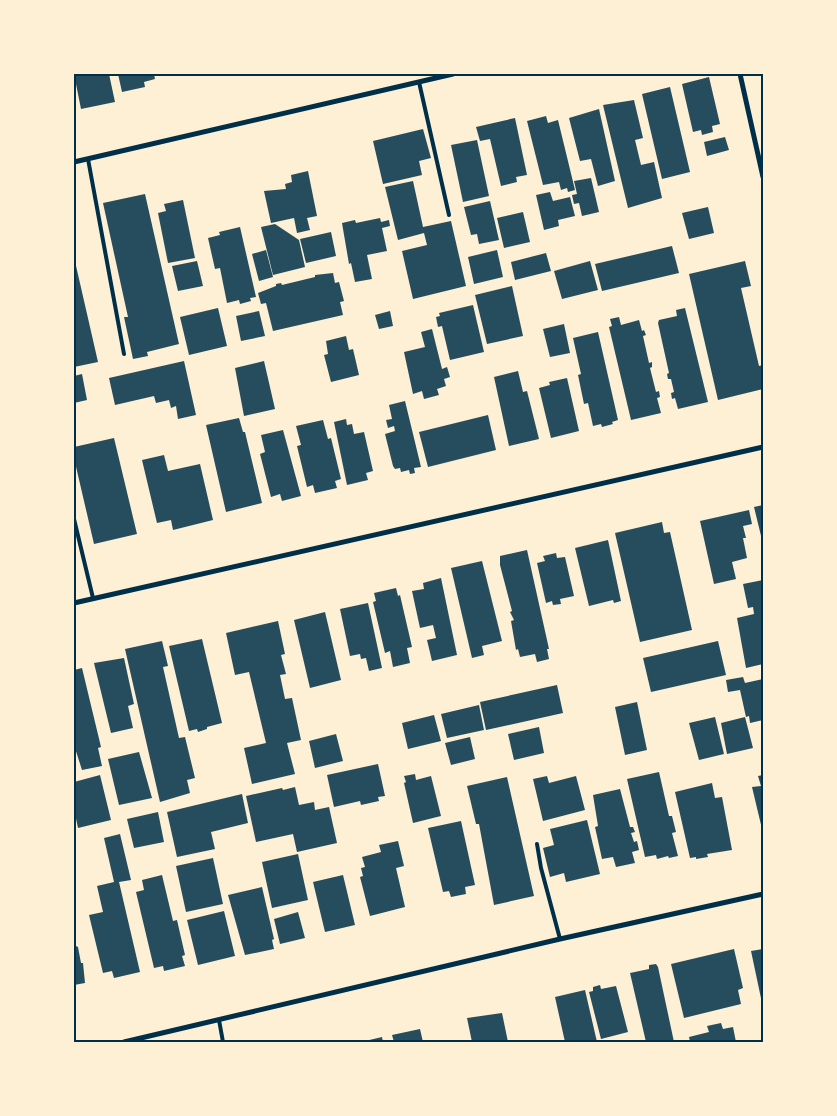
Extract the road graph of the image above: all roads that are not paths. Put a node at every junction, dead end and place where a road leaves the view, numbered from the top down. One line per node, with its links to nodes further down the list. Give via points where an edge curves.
1 (453, 74): 3 (street)
2 (740, 74): 6 (street)
3 (419, 82): 4 (street); 7 (lane)
4 (88, 159): 5 (street); 8 (lane)
5 (74, 162)
6 (763, 177)
7 (449, 215)
8 (124, 354)
9 (763, 446): 11 (street)
10 (74, 519): 11 (lane)
11 (93, 598): 12 (street)
12 (74, 602)
13 (538, 844): 15 (lane)
14 (763, 894): 15 (street)
15 (560, 939): 16 (street)
16 (219, 1020): 17 (street); 18 (lane)
17 (124, 1042)
18 (223, 1042)

